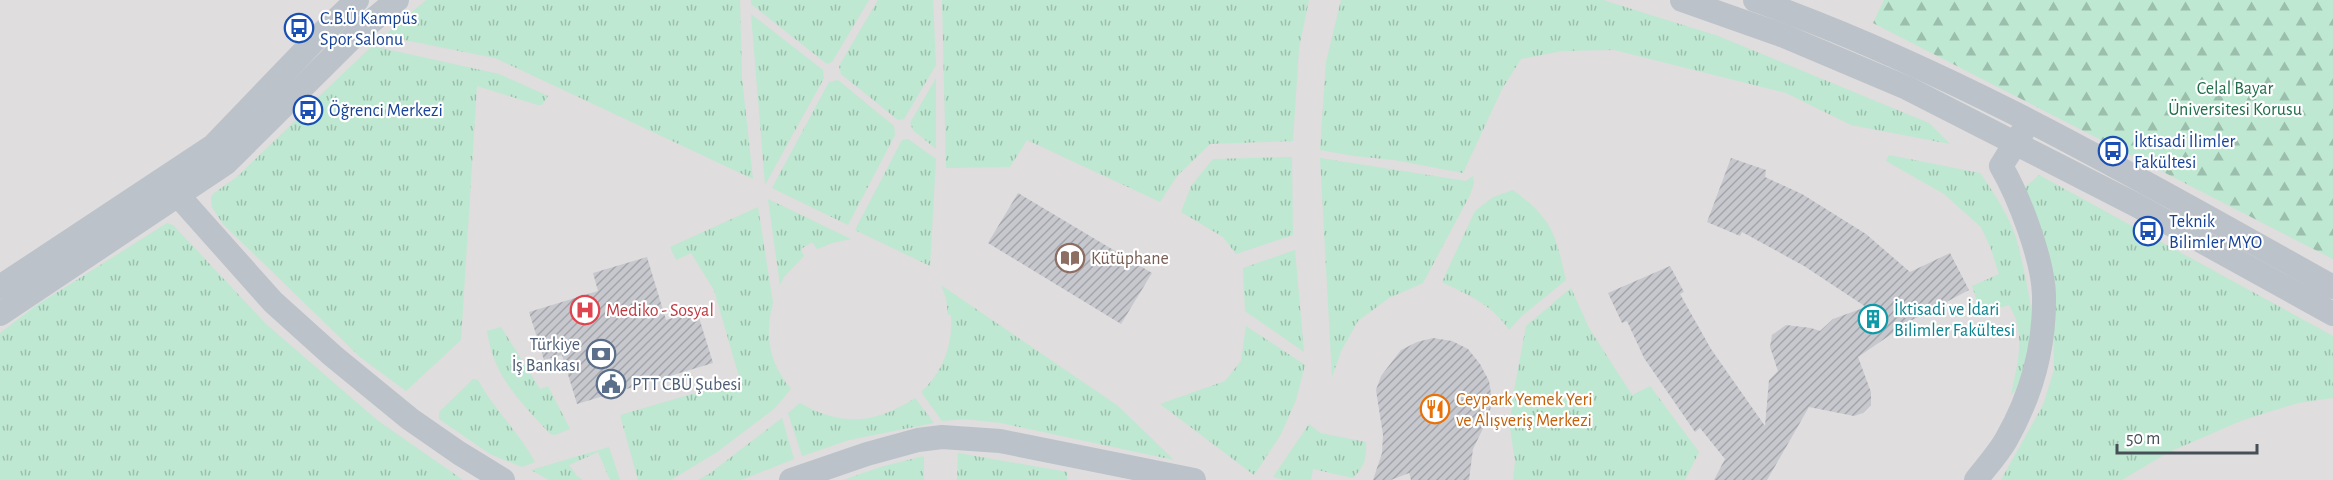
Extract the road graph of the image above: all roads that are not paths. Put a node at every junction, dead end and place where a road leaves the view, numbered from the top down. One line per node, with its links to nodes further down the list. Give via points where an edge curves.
1 (357, 0): 7 (street)
2 (397, 0): 7 (street, via 355,35 226,163)
3 (1682, 0): 6 (street, via 1784,36 1907,88)
4 (1755, 0): 5 (street, via 1918,66)
5 (2029, 121): 6 (street); 9 (street)
6 (2017, 143): 11 (street); 15 (street, via 2001,166 2015,191 2040,263 2044,294 2042,329 2035,371 2022,411 2005,442)
7 (170, 187): 8 (street); 10 (street); 12 (street, via 273,302 333,356 411,419)
8 (0, 287)
9 (2333, 287)
10 (0, 314)
11 (2333, 314)
12 (503, 480)
13 (790, 480): 14 (street, via 867,454 942,437 1000,441)
14 (1194, 480)
15 (1976, 480)

